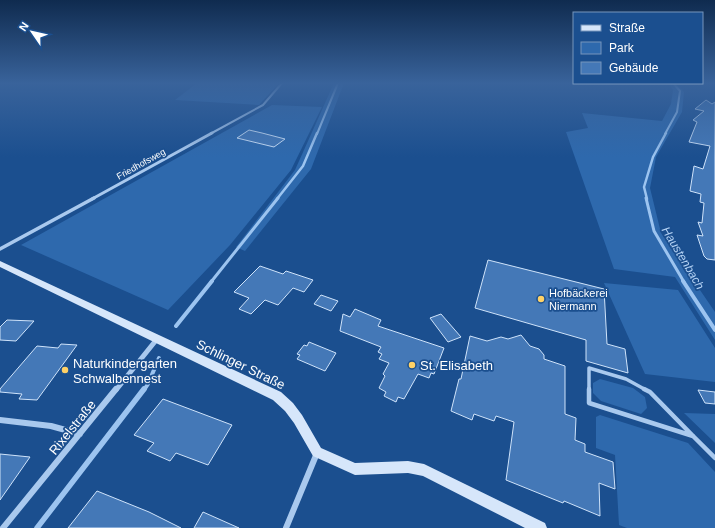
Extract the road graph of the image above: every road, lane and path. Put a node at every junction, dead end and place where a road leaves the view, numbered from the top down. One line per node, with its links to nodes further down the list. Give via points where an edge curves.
1 (258, 108): 2 (street, Friedhofsweg)
2 (0, 249)
3 (0, 264): 4 (street, Schlinger Straße)
4 (157, 339): 6 (street, Rixelstraße); 8 (street, Schlinger Straße, via 278,396 293,413)
5 (0, 420): 6 (street, via 45,424)
6 (80, 434): 10 (street, Rixelstraße)
7 (694, 436): 7 (lane, via 650,392 626,379 589,368 589,403); 9 (lane)
8 (317, 452): 11 (street); 12 (street, via 355,469 408,467 424,470)
9 (715, 458)
10 (3, 528)
11 (286, 528)
12 (540, 528)

